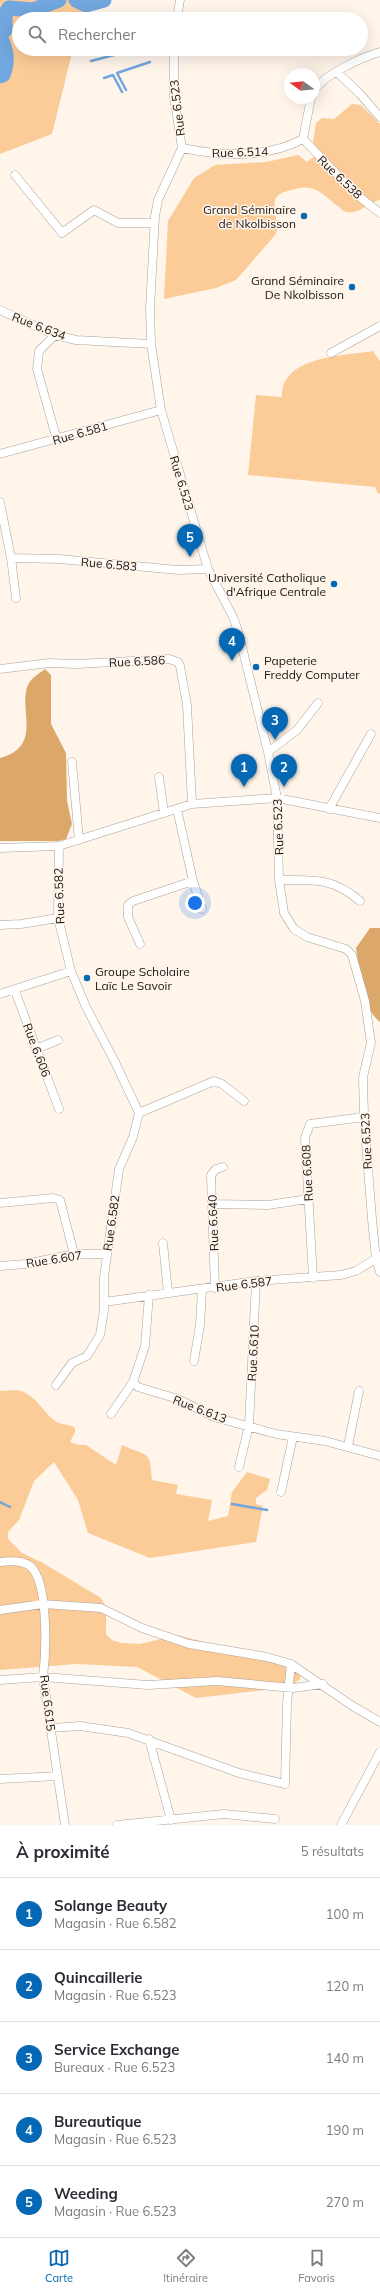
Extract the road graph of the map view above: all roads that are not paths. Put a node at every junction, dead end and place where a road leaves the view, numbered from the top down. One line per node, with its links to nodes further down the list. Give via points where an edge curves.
1 (180, 0): 2 (street)
2 (178, 12)
3 (380, 52): 5 (street)
4 (174, 56): 10 (street, Rue 6.523, via 174,96)
5 (337, 72): 6 (street); 8 (street)
6 (320, 85)
7 (310, 104): 9 (street)
8 (380, 117)
9 (303, 139): 10 (street, Rue 6.514, via 278,150 260,153 223,155); 12 (street, Rue 6.538, via 356,194)
10 (182, 148): 13 (street, Rue 6.523, via 158,200)
11 (15, 175): 13 (street, via 62,233 94,210 118,223)
12 (380, 213)
13 (154, 223): 17 (street, Rue 6.523)
14 (0, 310): 16 (street, Rue 6.634)
15 (380, 326): 18 (street)
16 (55, 335): 17 (street, Rue 6.634, via 92,342); 20 (street, via 39,351 36,369)
17 (151, 344): 19 (street, Rue 6.523)
18 (330, 352)
19 (161, 410): 20 (street, Rue 6.581); 24 (street, Rue 6.523)
20 (56, 440): 21 (street, Rue 6.581)
21 (0, 454)
22 (0, 502): 23 (street)
23 (11, 558): 24 (street, Rue 6.583, via 59,559 178,570); 25 (street)
24 (208, 569): 29 (street, Rue 6.523, via 234,619)
25 (16, 598)
26 (0, 669): 33 (street, Rue 6.586, via 49,663 169,659 178,662 187,705)
27 (318, 703): 29 (street, via 297,730)
28 (371, 734): 35 (street)
29 (268, 752): 32 (street, Rue 6.523)
30 (72, 762): 38 (street)
31 (159, 777): 36 (street)
32 (277, 798): 33 (street); 35 (street); 41 (street, Rue 6.523)
33 (192, 804): 34 (street)
34 (177, 808): 36 (street); 42 (street)
35 (329, 809): 37 (street)
36 (164, 813): 38 (street)
37 (380, 818)
38 (79, 840): 39 (street)
39 (59, 846): 40 (street); 45 (street, Rue 6.582)
40 (0, 848)
41 (279, 880): 43 (street, via 320,880 347,889); 56 (street, Rue 6.523, via 284,913 294,929 307,937 346,949 352,954 365,1001 372,1043 363,1077)
42 (193, 881): 44 (street); 47 (street, via 133,901 128,905 128,917)
43 (360, 901)
44 (202, 909)
45 (58, 918): 46 (street); 48 (street, Rue 6.582)
46 (0, 925)
47 (140, 944)
48 (71, 971): 49 (street); 55 (street, Rue 6.582)
49 (15, 991): 50 (street); 52 (street, Rue 6.606)
50 (0, 994)
51 (58, 1040): 52 (street)
52 (36, 1049): 54 (street, Rue 6.606)
53 (244, 1101): 55 (street, via 214,1081)
54 (59, 1108)
55 (139, 1114): 63 (street, Rue 6.582, via 133,1137 119,1169)
56 (364, 1117): 58 (street, Rue 6.608, via 310,1124 304,1138); 64 (street, Rue 6.523)
57 (224, 1167): 60 (street, Rue 6.640, via 216,1169 211,1175)
58 (308, 1199): 60 (street, via 268,1205); 67 (street, Rue 6.608)
59 (0, 1203): 62 (street, via 53,1198 60,1200)
60 (212, 1204): 69 (street, Rue 6.640)
61 (163, 1243): 71 (street)
62 (74, 1254): 63 (street, Rue 6.607); 65 (street, Rue 6.607, via 26,1264)
63 (107, 1254): 73 (street, Rue 6.582)
64 (378, 1258): 66 (street, Rue 6.523); 67 (street, Rue 6.587, via 356,1271)
65 (0, 1266)
66 (380, 1272)
67 (313, 1278): 68 (street, Rue 6.587)
68 (256, 1281): 69 (street, Rue 6.587); 79 (street, Rue 6.610)
69 (215, 1288): 70 (street, Rue 6.587)
70 (202, 1290): 71 (street, Rue 6.587); 74 (street)
71 (168, 1293): 72 (street, Rue 6.587)
72 (149, 1295): 73 (street, Rue 6.587); 75 (street, via 145,1346)
73 (104, 1302): 76 (street, Rue 6.582, via 100,1335 94,1346 87,1356 72,1363)
74 (194, 1361)
75 (133, 1382): 78 (street); 79 (street, Rue 6.613, via 138,1387 178,1399 214,1417)
76 (56, 1385)
77 (359, 1391): 81 (street)
78 (111, 1414)
79 (249, 1426): 80 (street, Rue 6.613); 83 (street, Rue 6.610)
80 (293, 1437): 81 (street, Rue 6.613); 84 (street)
81 (348, 1446): 82 (street, Rue 6.613)
82 (380, 1456)
83 (239, 1467)
84 (281, 1492)
85 (0, 1562): 86 (street, Rue 6.615, via 17,1562 31,1567 36,1573)
86 (43, 1604): 87 (street); 88 (street, via 101,1608 142,1628 189,1644); 89 (street, Rue 6.615, via 46,1654)
87 (0, 1610)
88 (291, 1664): 91 (street); 92 (street)
89 (43, 1677): 90 (street); 92 (street, via 148,1684 218,1681); 94 (street, Rue 6.615)
90 (0, 1680)
91 (323, 1684): 92 (street); 93 (street)
92 (289, 1687): 95 (street, via 285,1784 239,1772)
93 (380, 1722)
94 (51, 1728): 95 (street, via 96,1727); 97 (street, Rue 6.615)
95 (149, 1739): 100 (street)
96 (380, 1752): 103 (street)
97 (58, 1776): 98 (street); 101 (street, Rue 6.615)
98 (0, 1779)
99 (275, 1819): 100 (street, via 224,1814)
100 (171, 1820): 102 (street)
101 (65, 1825)
102 (117, 1825)
103 (341, 1825)

